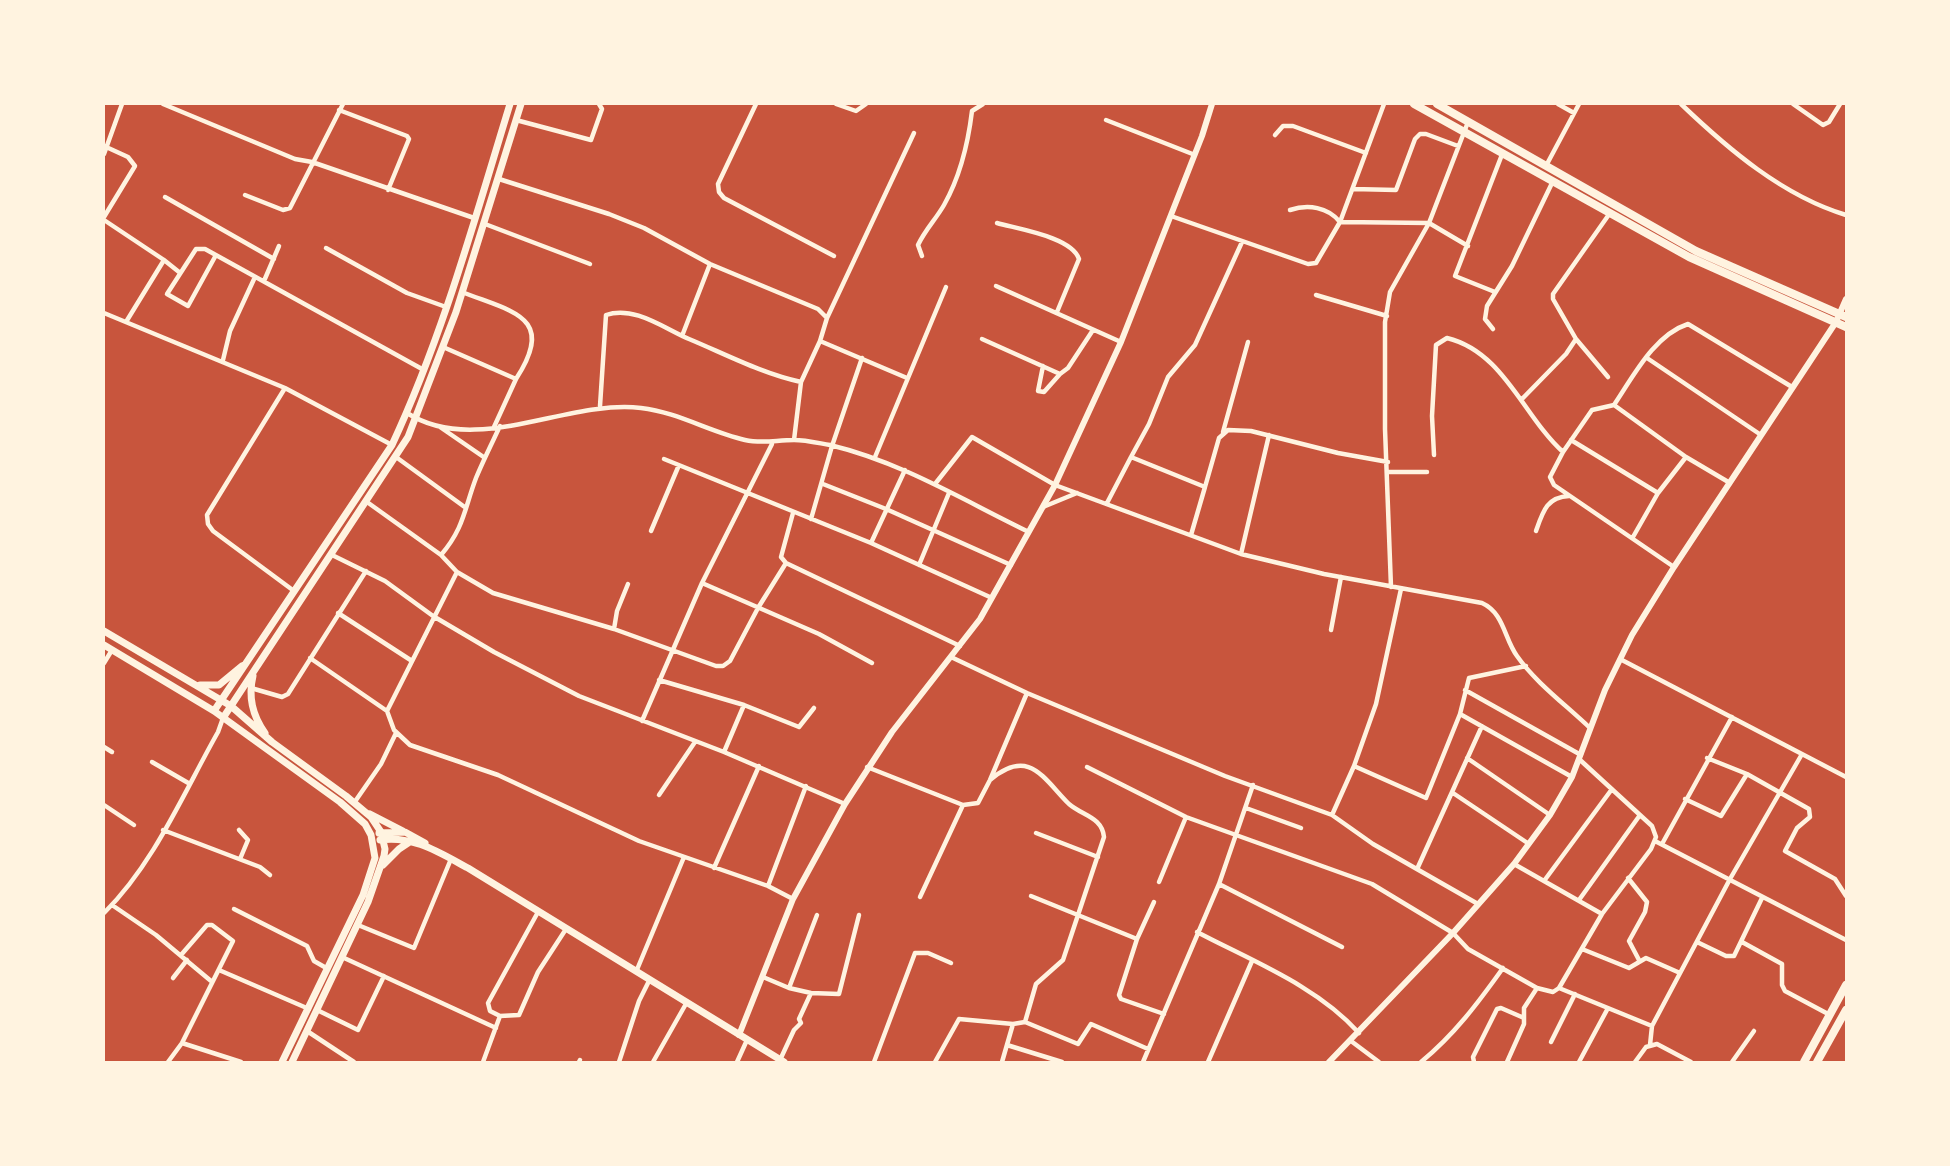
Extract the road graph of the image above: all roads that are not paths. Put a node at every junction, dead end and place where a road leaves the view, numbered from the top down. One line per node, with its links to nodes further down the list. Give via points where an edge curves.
1 (122, 104): 28 (street)
2 (163, 104): 34 (street, via 286,156)
3 (343, 104): 20 (street)
4 (510, 104): 46 (main road)
5 (521, 104): 22 (main road)
6 (599, 104): 22 (street, via 602,109 591,140)
7 (756, 104): 57 (street, via 718,184 719,192)
8 (836, 104): 9 (street, via 856,111)
9 (866, 104)
10 (983, 104): 58 (street, via 972,111 963,163 943,206 918,245)
11 (1212, 104): 33 (street)
12 (1384, 104): 31 (street)
13 (1414, 104): 25 (main road)
14 (1437, 104): 24 (main road)
15 (1558, 104): 21 (street)
16 (1579, 104): 21 (street)
17 (1681, 104): 44 (street, via 1720,141 1781,185)
18 (1793, 104): 19 (street, via 1823,124)
19 (1840, 104)
20 (339, 110): 34 (street); 38 (street, via 409,139)
21 (1574, 113): 35 (street)
22 (516, 120): 36 (main road)
23 (1106, 120): 33 (street)
24 (1469, 121): 25 (street); 35 (main road)
25 (1465, 129): 29 (street); 30 (main road)
26 (914, 133): 76 (street)
27 (1275, 135): 31 (street, via 1283,126 1293,126)
28 (106, 146): 32 (street); 47 (street, via 128,157 135,166)
29 (1458, 146): 39 (street, via 1420,134 1396,190); 50 (street)
30 (1503, 152): 37 (main road); 54 (street)
31 (1366, 153): 39 (street)
32 (104, 154)
33 (1195, 155): 45 (street)
34 (312, 162): 38 (street); 40 (street, via 290,208 283,210)
35 (1547, 164): 77 (main road, via 1696,250)
36 (499, 179): 51 (main road); 62 (street, via 627,221)
37 (1553, 181): 43 (main road); 69 (street, via 1512,266)
38 (388, 189): 46 (street)
39 (1353, 189): 48 (street)
40 (245, 195)
41 (165, 197): 59 (street)
42 (1290, 210): 48 (street, via 1321,209)
43 (1610, 212): 77 (main road, via 1689,257); 84 (street, via 1552,294)
44 (1846, 215)
45 (1171, 216): 52 (street); 86 (street)
46 (474, 218): 72 (main road)
47 (104, 219): 60 (street)
48 (1340, 222): 50 (street); 52 (street, via 1313,264)
49 (997, 223): 73 (street, via 1068,243 1077,252 1079,259)
50 (1429, 223): 54 (street); 75 (street, via 1390,292)
51 (485, 224): 61 (street); 68 (main road)
52 (1242, 242): 119 (street, via 1201,333 1168,377)
53 (279, 246): 59 (street)
54 (1468, 246): 69 (street, via 1455,277)
55 (326, 248): 72 (street, via 407,293)
56 (216, 255): 63 (street, via 199,248); 63 (street, via 188,306 166,294); 64 (street)
57 (834, 256)
58 (922, 256)
59 (274, 259): 65 (street)
60 (164, 260): 63 (street); 78 (street)
61 (590, 264)
62 (710, 264): 76 (street, via 818,309); 82 (street)
63 (180, 272)
64 (255, 277): 65 (street); 91 (street)
65 (264, 281): 93 (street)
66 (996, 286): 73 (street)
67 (946, 287): 96 (street)
68 (462, 292): 88 (main road); 97 (street, via 520,315 531,327 532,350)
69 (1495, 292): 80 (street, via 1485,314)
70 (1316, 295): 75 (street)
71 (1846, 299): 77 (street)
72 (446, 307): 93 (main road)
73 (1057, 312): 81 (street)
74 (104, 313): 78 (street)
75 (1387, 316): 124 (street)
76 (827, 318): 85 (street)
77 (1841, 318): 79 (main road); 99 (street)
78 (126, 322): 91 (street)
79 (1846, 327)
80 (1492, 329)
81 (1093, 330): 86 (street); 94 (street)
82 (682, 336): 98 (street); 103 (street, via 645,318 606,315)
83 (982, 339): 92 (street)
84 (1576, 339): 95 (street); 101 (street)
85 (820, 341): 90 (street); 98 (street)
86 (1122, 342): 132 (street)
87 (1248, 342): 108 (street)
88 (443, 347): 97 (street); 105 (main road)
89 (1647, 357): 99 (street, via 1674,329 1688,324); 102 (street); 110 (street)
90 (862, 358): 96 (street); 115 (street)
91 (223, 360): 100 (street)
92 (1043, 366): 94 (street); 94 (street, via 1038,391 1044,392)
93 (422, 369): 104 (main road)
94 (1060, 374)
95 (1608, 377)
96 (908, 378): 122 (street)
97 (516, 379): 107 (street)
98 (801, 382): 111 (street)
99 (1792, 387): 110 (street)
100 (285, 388): 114 (street); 167 (street, via 207,515 213,531)
101 (1522, 399): 116 (street); 117 (street, via 1480,355 1454,339 1440,340 1436,345 1432,416)
102 (1614, 405): 112 (street, via 1592,410); 120 (street)
103 (600, 406): 107 (street, via 581,413); 113 (street, via 659,411 729,436)
104 (407, 413): 105 (street); 114 (main road)
105 (416, 419): 106 (street); 118 (main road)
106 (440, 427): 107 (street); 121 (street)
107 (497, 427): 121 (street)
108 (1223, 432): 109 (street, via 1238,429); 133 (street)
109 (1269, 435): 124 (street); 153 (street)
110 (1761, 435): 129 (street)
111 (794, 440): 113 (street); 115 (street)
112 (1570, 440): 116 (street); 136 (street)
113 (772, 444): 134 (street)
114 (392, 445): 167 (main road)
115 (832, 446): 122 (street); 130 (street)
116 (1563, 452): 138 (street, via 1550,480)
117 (1434, 455)
118 (396, 457): 139 (main road); 141 (street)
119 (1131, 457): 133 (street); 140 (street)
120 (1686, 457): 129 (street); 136 (street)
121 (485, 458): 141 (street)
122 (875, 458): 126 (street)
123 (664, 459): 125 (street)
124 (1388, 462): 128 (street)
125 (679, 465): 134 (street); 146 (street)
126 (905, 470): 131 (street); 143 (street)
127 (1427, 471): 128 (street)
128 (1387, 472): 165 (street)
129 (1730, 483): 159 (street)
130 (823, 484): 143 (street); 145 (street)
131 (935, 484): 132 (street, via 972,437); 135 (street)
132 (1055, 484): 137 (street); 142 (street)
133 (1205, 487): 150 (street)
134 (746, 492): 144 (street); 163 (street)
135 (949, 493): 147 (street); 149 (street)
136 (1658, 493): 151 (street)
137 (1077, 494): 140 (street); 142 (street)
138 (1569, 496): 148 (street, via 1558,496 1547,504); 151 (street)
139 (367, 502): 154 (main road); 155 (street)
140 (1107, 503): 150 (street)
141 (466, 508): 155 (street, via 456,537)
142 (1042, 508): 149 (street)
143 (886, 509): 147 (street); 152 (street)
144 (793, 513): 145 (street); 156 (street, via 781,557)
145 (812, 519): 152 (street)
146 (651, 531)
147 (932, 531): 157 (street); 158 (street)
148 (1536, 531)
149 (1029, 532): 158 (street)
150 (1191, 535): 153 (street)
151 (1633, 537): 159 (street)
152 (871, 543): 157 (street)
153 (1241, 554): 162 (street)
154 (332, 555): 160 (street); 186 (main road)
155 (441, 555): 161 (street)
156 (786, 562): 169 (street); 176 (street)
157 (919, 565): 168 (street)
158 (1011, 565): 168 (street)
159 (1674, 567): 181 (street)
160 (366, 572): 170 (street); 171 (street, via 402,592)
161 (457, 572): 171 (street); 172 (street, via 493,593)
162 (1341, 577): 165 (street); 173 (street)
163 (702, 583): 169 (street); 178 (street)
164 (628, 584): 172 (street)
165 (1391, 587): 166 (street)
166 (1401, 589): 187 (street, via 1490,606); 218 (street, via 1382,684)
167 (294, 591): 182 (main road)
168 (992, 598): 176 (street)
169 (758, 608): 178 (street, via 730,661 723,666); 185 (street, via 819,634)
170 (338, 613): 180 (street); 183 (street)
171 (433, 616): 183 (street); 202 (street, via 560,687)
172 (614, 628): 178 (street)
173 (1331, 630)
174 (104, 631): 188 (main road)
175 (104, 645): 177 (main road)
176 (960, 646): 179 (street)
177 (112, 650): 184 (street); 197 (main road)
178 (672, 651): 189 (street)
179 (951, 657): 192 (street); 219 (street)
180 (310, 658): 190 (street, via 285,696); 198 (street)
181 (1620, 659): 200 (street); 204 (street)
182 (249, 661): 188 (main road, via 219,685 200,685); 193 (main road)
183 (412, 661): 198 (street)
184 (104, 663)
185 (872, 663)
186 (255, 666): 190 (main road); 195 (main road)
187 (1526, 666): 191 (street, via 1472,675); 204 (street)
188 (185, 679): 193 (main road)
189 (659, 680): 194 (street); 202 (street)
190 (251, 688): 206 (main road, via 254,714)
191 (1466, 690): 199 (street); 212 (street)
192 (1027, 693): 223 (street); 225 (street)
193 (223, 700): 195 (main road); 197 (main road)
194 (744, 705): 196 (street, via 799,727); 210 (street)
195 (231, 706): 201 (main road); 206 (main road)
196 (814, 708)
197 (214, 711): 201 (main road)
198 (387, 711): 205 (street)
199 (1460, 714): 203 (street); 218 (street, via 1426,798)
200 (1732, 717): 211 (street); 214 (street)
201 (223, 718): 224 (street); 250 (main road, via 340,802 365,824)
202 (642, 721): 207 (street)
203 (1482, 726): 213 (street); 221 (street)
204 (1590, 728): 212 (street)
205 (396, 733): 232 (street, via 381,764); 256 (street, via 425,752 498,775 639,841)
206 (272, 742): 232 (main road)
207 (695, 742): 210 (street); 230 (street)
208 (104, 747): 209 (street)
209 (112, 752)
210 (724, 752): 216 (street)
211 (1802, 754): 222 (street); 228 (street)
212 (1580, 757): 221 (street); 227 (street)
213 (1467, 758): 229 (street); 239 (street)
214 (1707, 758): 220 (street); 231 (street)
215 (152, 762): 224 (street)
216 (759, 766): 226 (street); 263 (street)
217 (1087, 766): 241 (street)
218 (1354, 766): 238 (street)
219 (867, 767): 233 (street); 235 (street)
220 (1747, 774): 228 (street); 231 (street, via 1721,816)
221 (1572, 777): 239 (street)
222 (1846, 777)
223 (990, 780): 235 (street, via 978,802); 257 (street, via 1006,767 1018,766 1044,775 1071,805 1099,822 1104,837)
224 (190, 784): 244 (street)
225 (1253, 785): 237 (street); 238 (street)
226 (806, 786): 233 (street); 270 (street)
227 (1612, 789): 240 (street); 267 (street)
228 (1780, 792): 266 (street); 272 (street, via 1809,809 1810,817 1797,828 1785,851 1835,879)
229 (1453, 793): 253 (street); 262 (street)
230 (659, 795)
231 (1685, 799): 254 (street)
232 (354, 803): 236 (main road)
233 (845, 804): 275 (street)
234 (104, 805): 242 (street)
235 (963, 805): 273 (street)
236 (360, 808): 246 (main road); 248 (main road)
237 (1246, 808): 243 (street); 249 (street)
238 (1332, 815): 262 (street, via 1373,844)
239 (1550, 815): 253 (street)
240 (1640, 815): 252 (street, via 1652,826); 276 (street)
241 (1186, 817): 249 (street); 268 (street)
242 (134, 825)
243 (1301, 828)
244 (163, 830): 258 (street); 279 (street)
245 (239, 830): 258 (street, via 248,840)
246 (405, 832): 248 (main road); 255 (main road)
247 (1036, 833): 257 (street)
248 (383, 836): 250 (main road); 251 (main road); 261 (main road)
249 (1236, 837): 269 (street); 291 (street, via 1372,884)
250 (372, 838): 281 (main road, via 374,865)
251 (411, 841): 255 (main road); 261 (main road)
252 (1655, 841): 254 (street); 265 (street)
253 (1529, 844): 260 (street)
254 (1662, 844): 266 (street)
255 (429, 847): 259 (main road)
256 (684, 857): 263 (street); 307 (street)
257 (1098, 857): 287 (street)
258 (240, 859): 264 (street)
259 (451, 859): 282 (main road); 288 (street, via 414,948)
260 (1514, 864): 267 (street); 278 (street)
261 (381, 867): 281 (main road)
262 (1418, 867): 278 (street)
263 (714, 868): 270 (street)
264 (270, 875)
265 (1628, 878): 284 (street); 301 (street, via 1647,902 1629,941)
266 (1730, 879): 274 (street); 294 (street)
267 (1544, 881): 276 (street)
268 (1159, 882)
269 (1219, 884): 290 (street); 296 (street)
270 (768, 886): 275 (street)
271 (1030, 896): 287 (street)
272 (1846, 896)
273 (920, 897)
274 (1762, 898): 293 (street); 295 (street)
275 (793, 899): 310 (street)
276 (1579, 900): 284 (street)
277 (1154, 902): 292 (street)
278 (1478, 904): 291 (street)
279 (112, 905): 283 (street); 298 (street)
280 (234, 909): 305 (street, via 307,946 314,962)
281 (360, 911): 288 (main road); 305 (main road)
282 (538, 912): 289 (main road); 327 (street, via 488,1004 490,1011)
283 (104, 913)
284 (1602, 914): 297 (street)
285 (817, 915): 315 (street)
286 (859, 915): 318 (street, via 841,993)
287 (1077, 915): 292 (street); 329 (street, via 1063,960 1036,984)
288 (358, 925): 299 (main road)
289 (566, 929): 307 (main road); 327 (street, via 538,972 519,1015)
290 (1197, 932): 302 (street); 325 (street)
291 (1453, 933): 304 (street, via 1468,949); 335 (street)
292 (1137, 939): 325 (street, via 1119,997)
293 (1846, 940)
294 (1697, 942): 295 (street, via 1730,957); 308 (street)
295 (1742, 942): 326 (street, via 1782,964 1785,991)
296 (1342, 947)
297 (1582, 949): 301 (street, via 1629,968); 317 (street)
298 (181, 955): 300 (street); 306 (street, via 210,925 233,941)
299 (342, 957): 309 (street); 323 (main road)
300 (187, 960): 311 (street); 312 (street)
301 (1639, 960): 308 (street, via 1649,958)
302 (1252, 961): 335 (street, via 1332,1006); 360 (street)
303 (951, 963): 355 (street, via 928,953 915,953)
304 (1503, 968): 316 (street); 363 (street, via 1442,1046)
305 (328, 969): 322 (main road)
306 (219, 970): 312 (street); 322 (street)
307 (636, 972): 313 (main road)
308 (1680, 973): 331 (street)
309 (384, 976): 323 (street, via 358,1030); 332 (street)
310 (763, 977): 315 (street); 336 (street)
311 (173, 978)
312 (211, 981): 340 (street)
313 (649, 981): 320 (main road); 352 (street)
314 (1846, 985): 326 (main road)
315 (789, 988): 318 (street)
316 (1536, 988): 317 (street, via 1552,992); 328 (street, via 1524,1008)
317 (1559, 988): 319 (street)
318 (811, 993): 346 (street)
319 (1575, 994): 321 (street); 339 (street)
320 (687, 1002): 336 (main road); 353 (street)
321 (1608, 1008): 331 (street); 366 (street)
322 (309, 1010): 349 (main road)
323 (317, 1010): 333 (main road)
324 (1846, 1010): 372 (main road)
325 (1164, 1014): 343 (street)
326 (1830, 1015): 371 (main road)
327 (500, 1016): 332 (street)
328 (1524, 1018): 364 (street, via 1497,1009); 365 (street)
329 (1025, 1022): 330 (street); 343 (street, via 1078,1044 1091,1024)
330 (1013, 1024): 341 (street); 356 (street, via 959,1019)
331 (1652, 1026): 342 (street)
332 (496, 1028): 351 (street)
333 (307, 1031): 345 (main road); 350 (street)
334 (1754, 1031): 370 (street)
335 (1359, 1033): 338 (street)
336 (739, 1035): 337 (main road)
337 (747, 1040): 346 (main road); 354 (street)
338 (1351, 1041): 361 (street); 362 (street)
339 (1551, 1042)
340 (182, 1043): 347 (street); 348 (street)
341 (1007, 1045): 357 (street); 358 (street)
342 (1650, 1045): 344 (street, via 1660,1044); 367 (street)
343 (1148, 1049): 359 (street)
344 (1682, 1056): 368 (street); 369 (street)
345 (295, 1061)
346 (782, 1061)
347 (168, 1062)
348 (241, 1062)
349 (282, 1062)
350 (354, 1062)
351 (483, 1062)
352 (619, 1062)
353 (653, 1062)
354 (737, 1062)
355 (874, 1062)
356 (936, 1062)
357 (1002, 1062)
358 (1062, 1062)
359 (1143, 1062)
360 (1208, 1062)
361 (1329, 1062)
362 (1379, 1062)
363 (1421, 1062)
364 (1474, 1062)
365 (1508, 1062)
366 (1579, 1062)
367 (1635, 1062)
368 (1679, 1062)
369 (1691, 1062)
370 (1732, 1062)
371 (1804, 1062)
372 (1817, 1062)

